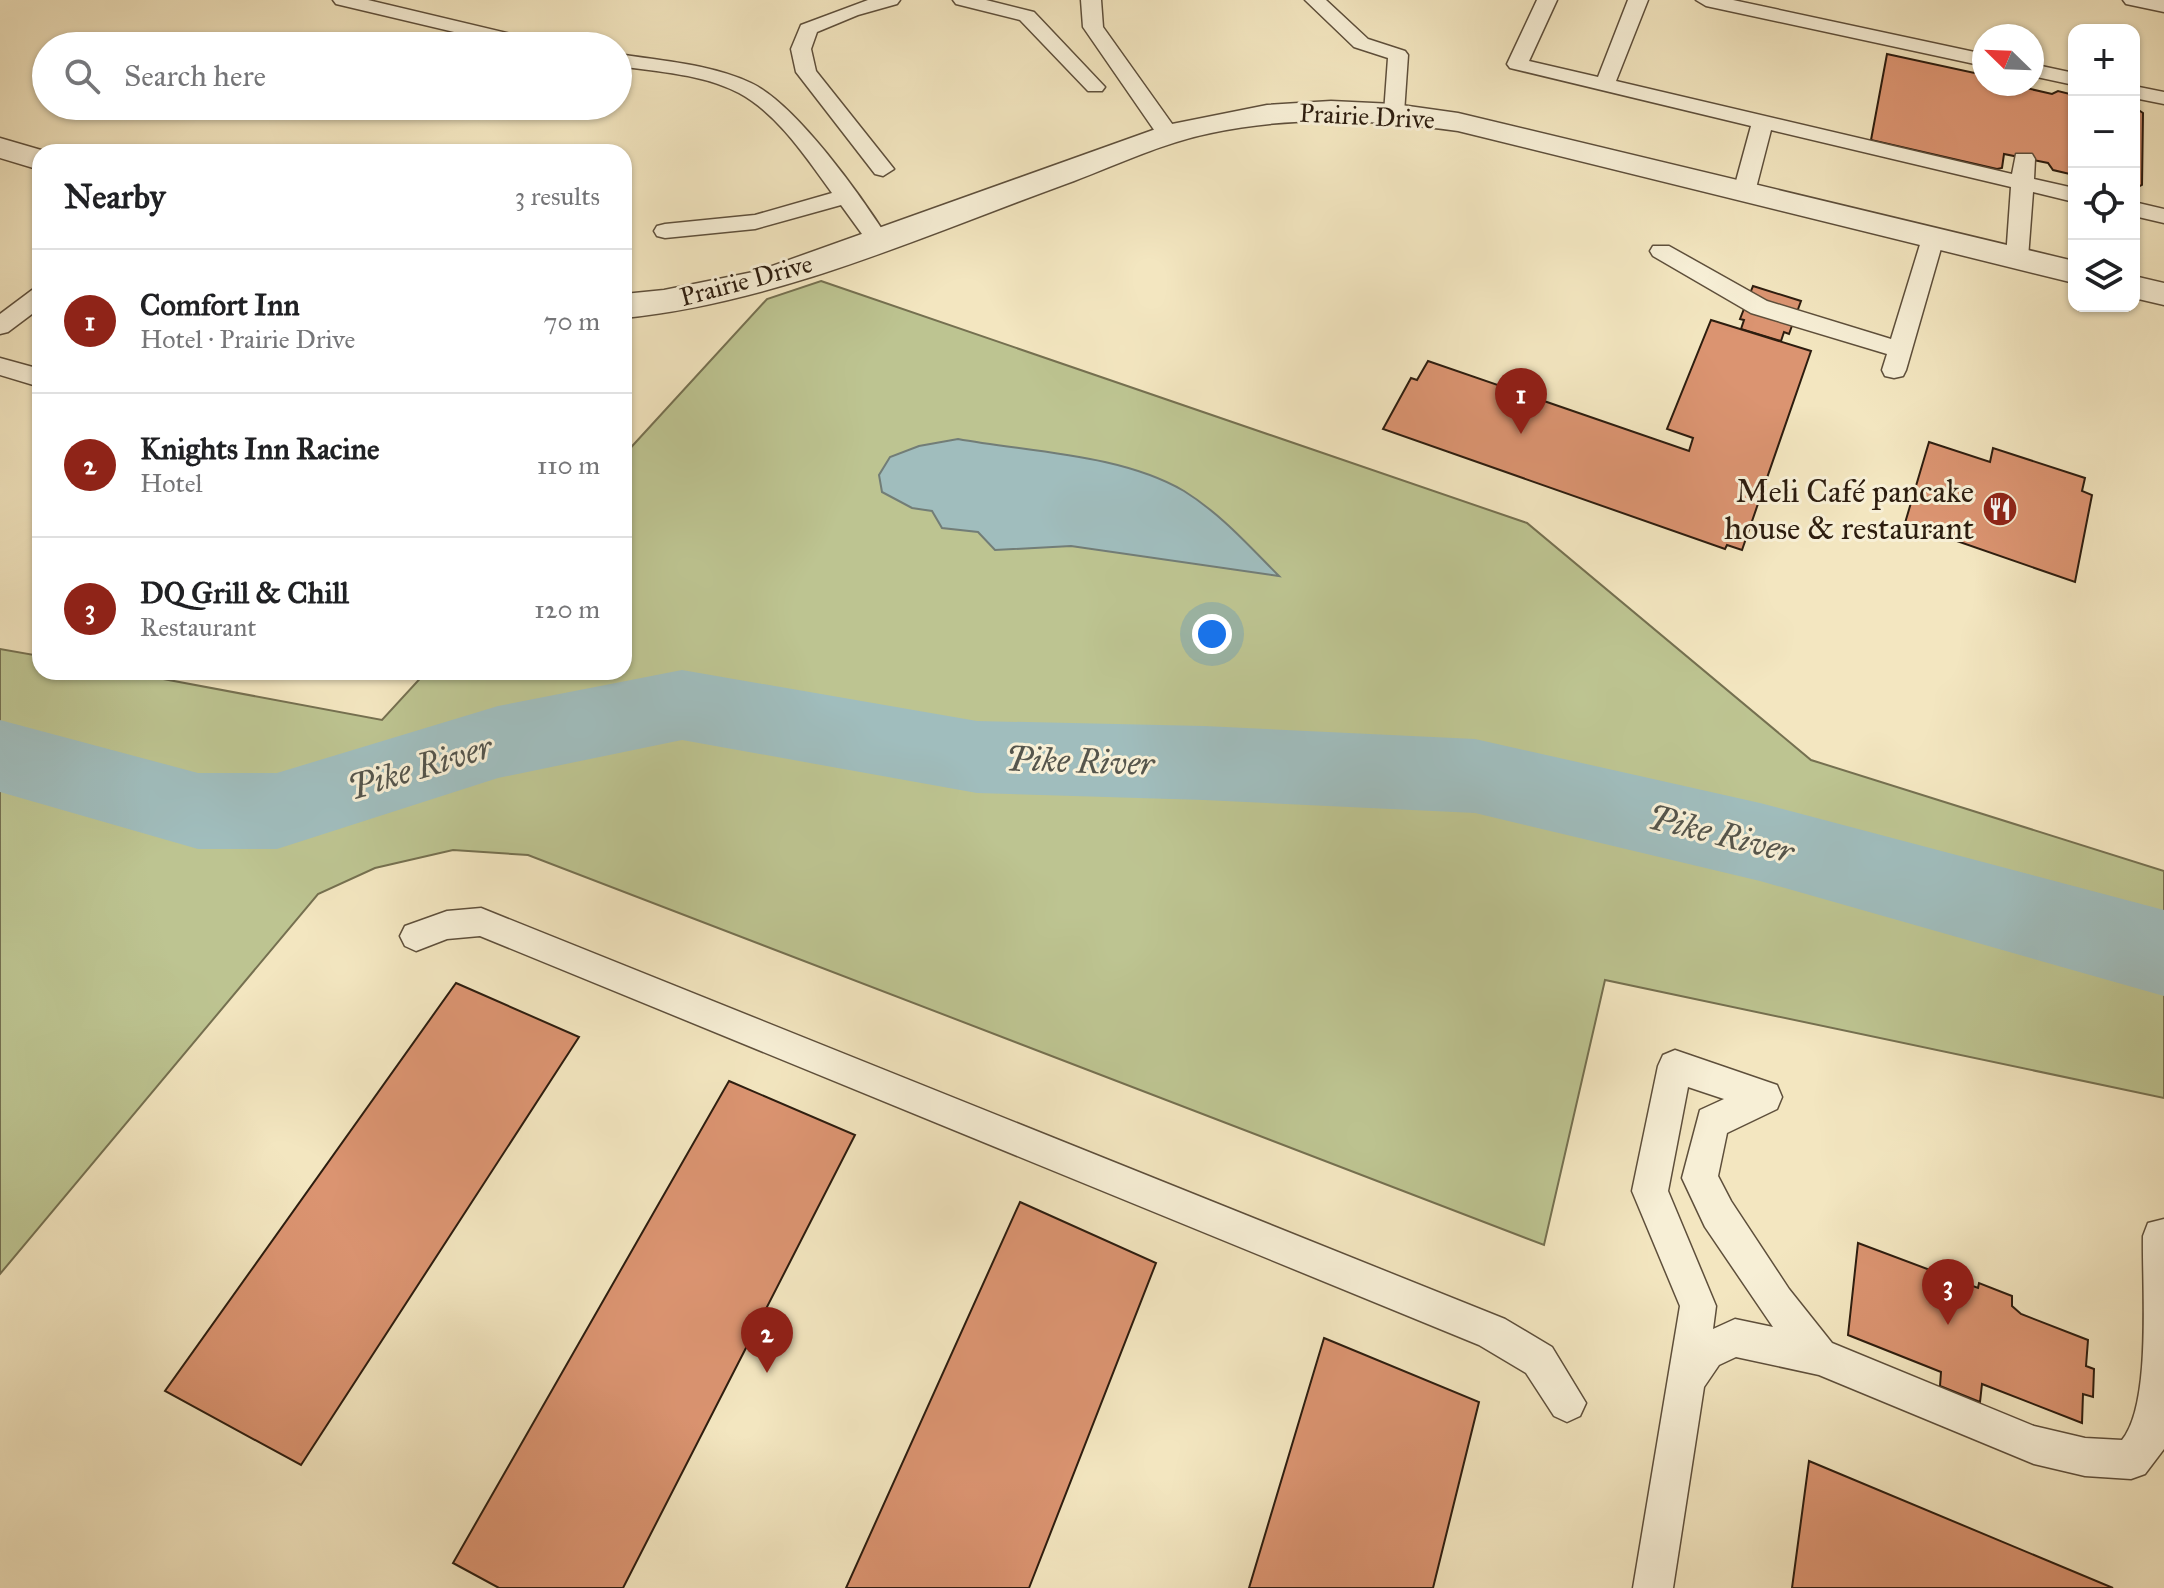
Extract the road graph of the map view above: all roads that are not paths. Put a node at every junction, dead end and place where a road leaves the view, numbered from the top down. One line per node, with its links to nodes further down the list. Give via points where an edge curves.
1 (343, 0): 12 (lane)
2 (890, 0): 29 (lane, via 808,29 801,49 806,72)
3 (963, 0): 13 (lane, via 1027,16)
4 (1091, 0): 11 (lane)
5 (1315, 0): 23 (lane, via 1361,43 1398,55)
6 (1547, 0): 18 (lane, via 1517,64)
7 (1638, 0): 18 (lane)
8 (1706, 0): 14 (lane)
9 (2133, 0): 10 (lane)
10 (2164, 6)
11 (1094, 30): 13 (lane, via 1068,28); 25 (lane)
12 (479, 32)
13 (1044, 34): 19 (lane)
14 (1972, 57)
15 (632, 63): 33 (lane, via 747,88 773,105)
16 (2044, 73): 17 (lane)
17 (2068, 78)
18 (1605, 84): 24 (lane)
19 (1095, 87)
20 (2164, 89): 22 (lane)
21 (2140, 93): 22 (lane)
22 (2164, 98)
23 (1394, 113): 25 (street, Prairie Drive, via 1267,114); 31 (street, Prairie Drive, via 1458,122)
24 (1763, 121): 30 (lane); 31 (lane)
25 (1169, 135): 38 (street, Prairie Drive)
26 (0, 148): 27 (street)
27 (32, 158)
28 (2024, 159): 30 (lane)
29 (883, 169)
30 (2020, 182): 32 (lane); 40 (lane)
31 (1744, 192): 37 (street, Prairie Drive)
32 (2068, 194)
33 (845, 197): 36 (lane, via 755,222); 38 (lane)
34 (2140, 210): 35 (lane)
35 (2164, 216)
36 (665, 231)
37 (1933, 238): 39 (lane, via 1897,360 1759,307); 40 (street, Prairie Drive)
38 (878, 240): 45 (street, Prairie Drive, via 732,290)
39 (1661, 251)
40 (2017, 258): 41 (street, Prairie Drive)
41 (2068, 271)
42 (2140, 288): 43 (street)
43 (2164, 294)
44 (32, 302): 46 (lane)
45 (632, 305)
46 (0, 326)
47 (0, 366): 48 (lane)
48 (32, 376)
49 (416, 936): 53 (lane, via 447,925 481,922 1492,1332 1539,1360)
50 (2162, 1236): 51 (lane, via 2160,1383 2150,1436 2131,1460 2085,1457 2034,1445)
51 (1819, 1356): 52 (lane, via 1735,1338 1706,1352); 52 (lane, via 1776,1302 1700,1178 1712,1122 1765,1097 1675,1066 1650,1191 1698,1306)
52 (1684, 1384): 54 (lane)
53 (1567, 1403)
54 (1653, 1588)

